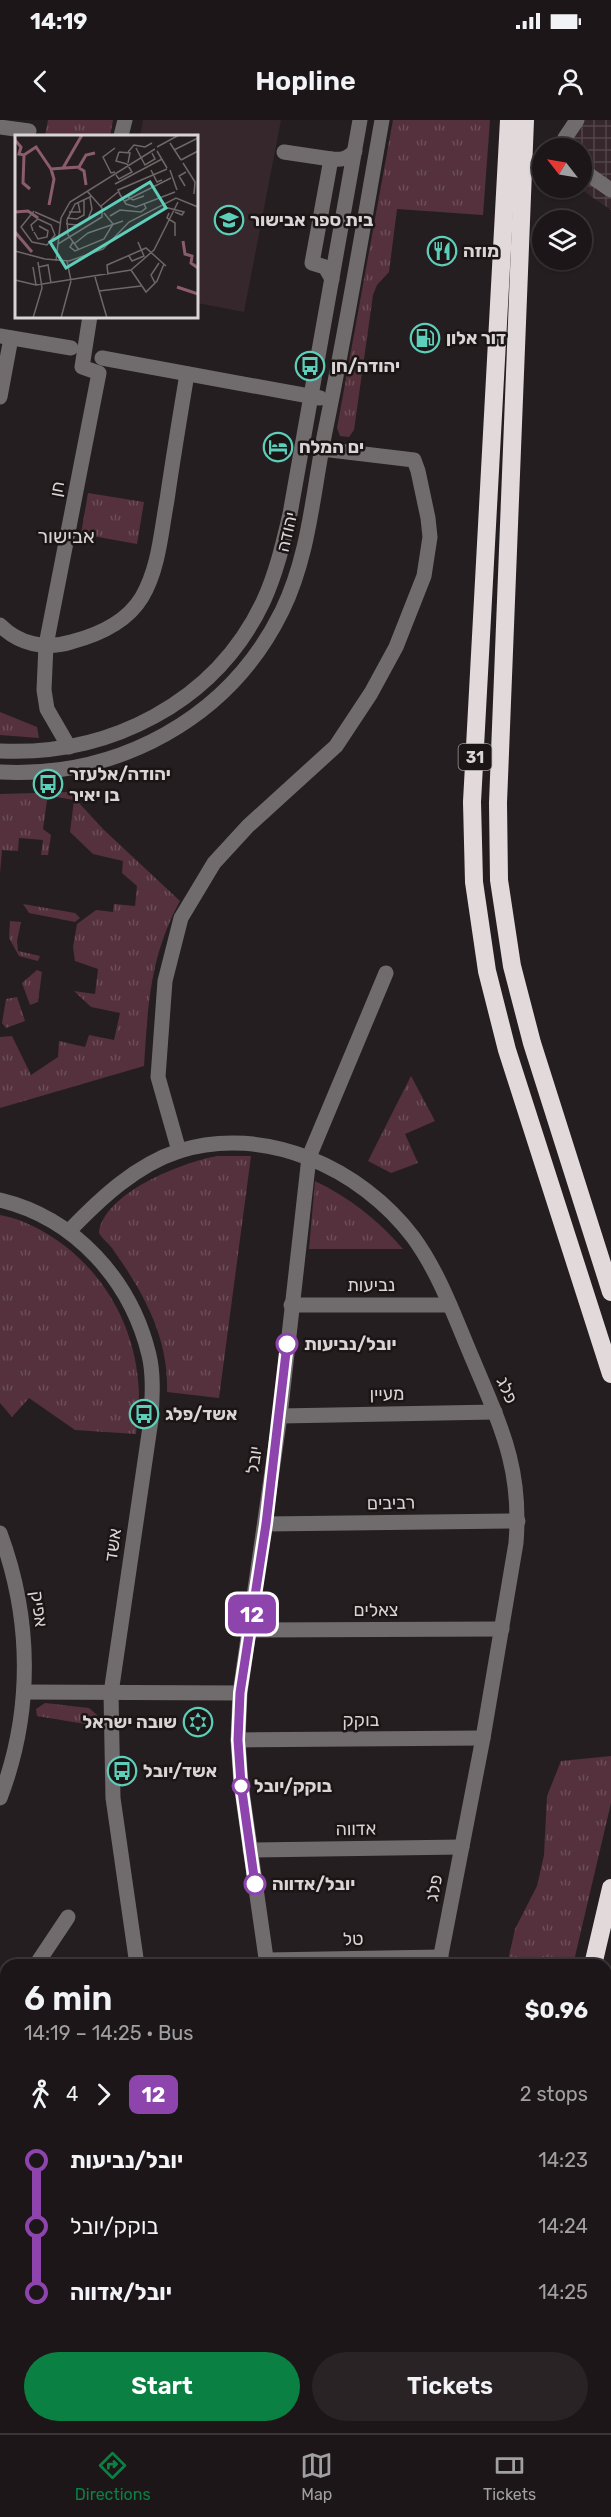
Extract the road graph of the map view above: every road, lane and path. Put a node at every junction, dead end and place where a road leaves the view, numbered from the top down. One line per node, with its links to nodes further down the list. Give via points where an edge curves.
1 (125, 120): 9 (street)
2 (360, 120): 11 (street, יהודה)
3 (382, 120): 24 (street, יהודה)
4 (509, 120): 39 (highway, 31, via 472,802 474,882 487,971 507,1050)
5 (525, 120): 36 (highway, 31, via 498,803 500,880 512,966 532,1043)
6 (577, 120): 10 (street)
7 (0, 127): 8 (street)
8 (29, 131)
9 (121, 135)
10 (565, 138)
11 (355, 151): 13 (street, via 348,158); 16 (street, יהודה)
12 (284, 152): 13 (street)
13 (331, 159): 16 (street, via 312,263 325,267)
14 (592, 177): 15 (street)
15 (611, 190)
16 (332, 279): 22 (street, יהודה)
17 (90, 318): 27 (street, חן, via 81,367 99,373)
18 (5, 337): 19 (street); 23 (street)
19 (71, 348)
20 (102, 358): 21 (street)
21 (187, 374): 22 (street); 27 (street, via 158,553 142,598 107,629 67,644)
22 (311, 396): 24 (street); 28 (street, יהודה, via 279,560 263,602 241,637 207,677 157,716 106,739)
23 (0, 397)
24 (332, 400): 25 (street, יהודה)
25 (322, 449): 30 (street, יהודה, via 311,519 291,590 271,631 233,681 181,724 132,752 72,768); 32 (street, via 414,460 430,537 424,576 396,647 336,746 213,863 181,918 165,981 158,1077)
26 (0, 625): 27 (street, via 18,639)
27 (46, 645): 28 (street, חן, via 47,709)
28 (69, 747): 29 (street, יהודה)
29 (0, 751)
30 (0, 772)
31 (386, 973): 33 (street, יובל)
32 (179, 1151): 33 (street, פלג, via 260,1145); 35 (street, פלג, via 128,1178)
33 (309, 1157): 37 (street, יובל); 38 (street, פלג, via 343,1174 400,1221 431,1264)
34 (0, 1200): 35 (street, אשד, via 43,1215)
35 (70, 1230): 48 (street, אשד, via 120,1286 150,1357 151,1420)
36 (611, 1292)
37 (291, 1305): 38 (street, נביעות); 41 (street, יובל)
38 (450, 1305): 40 (street, פלג)
39 (611, 1374)
40 (495, 1412): 41 (street, מעיין); 42 (street, פלג, via 516,1483)
41 (280, 1416): 43 (street, יובל)
42 (518, 1521): 43 (street, רביבים); 45 (street, פלג)
43 (266, 1524): 46 (street, יובל)
44 (0, 1533): 47 (street, אפיק, via 18,1592)
45 (502, 1629): 46 (street, צאלים); 50 (street, פלג)
46 (249, 1630): 49 (street, יובל)
47 (24, 1692): 48 (street); 52 (street, אפיק, via 19,1732)
48 (111, 1693): 49 (street); 58 (street, אשד, via 113,1798)
49 (240, 1693): 51 (street, יובל)
50 (483, 1738): 51 (street, בוקק); 53 (street, פלג)
51 (238, 1740): 54 (street, יובל)
52 (0, 1798)
53 (462, 1847): 54 (street, אדווה); 60 (street, פלג)
54 (250, 1850): 59 (street, יובל)
55 (611, 1888): 61 (highway)
56 (68, 1917): 57 (street)
57 (40, 1959)
58 (136, 1959)
59 (267, 1959)
60 (440, 1959)
61 (594, 1959)

